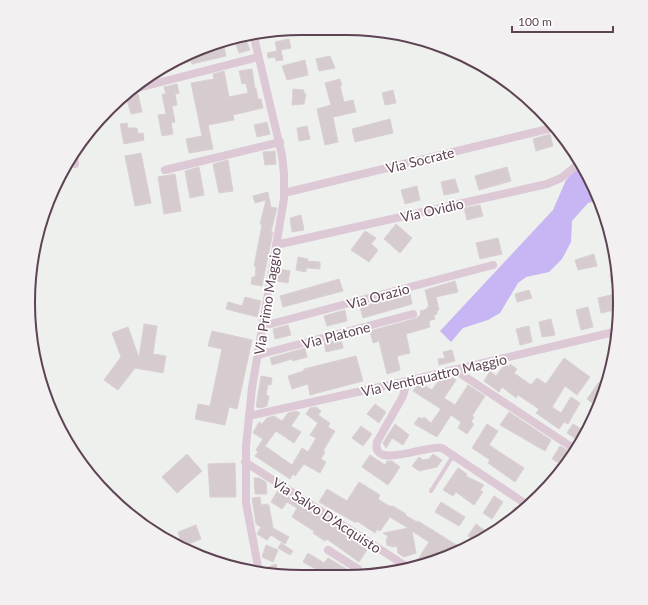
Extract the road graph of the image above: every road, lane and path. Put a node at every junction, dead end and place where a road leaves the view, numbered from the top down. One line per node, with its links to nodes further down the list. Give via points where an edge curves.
1 (254, 39): 2 (street, Via Primo Maggio)
2 (258, 57): 3 (street); 5 (street, Via Primo Maggio)
3 (146, 86)
4 (549, 129): 8 (street, Via Socrate)
5 (280, 142): 7 (street); 8 (street, Via Primo Maggio, via 284,166)
6 (576, 167): 9 (street, Via Ovidio, via 562,178 547,184)
7 (165, 170)
8 (284, 193): 9 (street, Via Primo Maggio)
9 (276, 245): 12 (street, Via Primo Maggio)
10 (493, 265): 12 (street, Via Orazio)
11 (413, 314): 14 (street, Via Platone)
12 (263, 326): 14 (street, Via Primo Maggio)
13 (611, 333): 15 (street, Via Ventiquattro Maggio)
14 (258, 355): 17 (street, Via Primo Maggio)
15 (455, 370): 16 (street, Via Ventiquattro Maggio); 18 (street)
16 (407, 381): 17 (street, Via Ventiquattro Maggio); 19 (street, via 403,396 377,440 377,450 382,455 392,456 436,447)
17 (249, 416): 20 (street, Via Primo Maggio)
18 (571, 446)
19 (453, 456): 21 (lane); 22 (street)
20 (245, 462): 24 (street, Via Salvo D'Acquisto); 25 (street, Via Primo Maggio, via 246,510)
21 (431, 491)
22 (524, 502)
23 (328, 550): 26 (street)
24 (402, 564)
25 (258, 566)
26 (358, 569)

